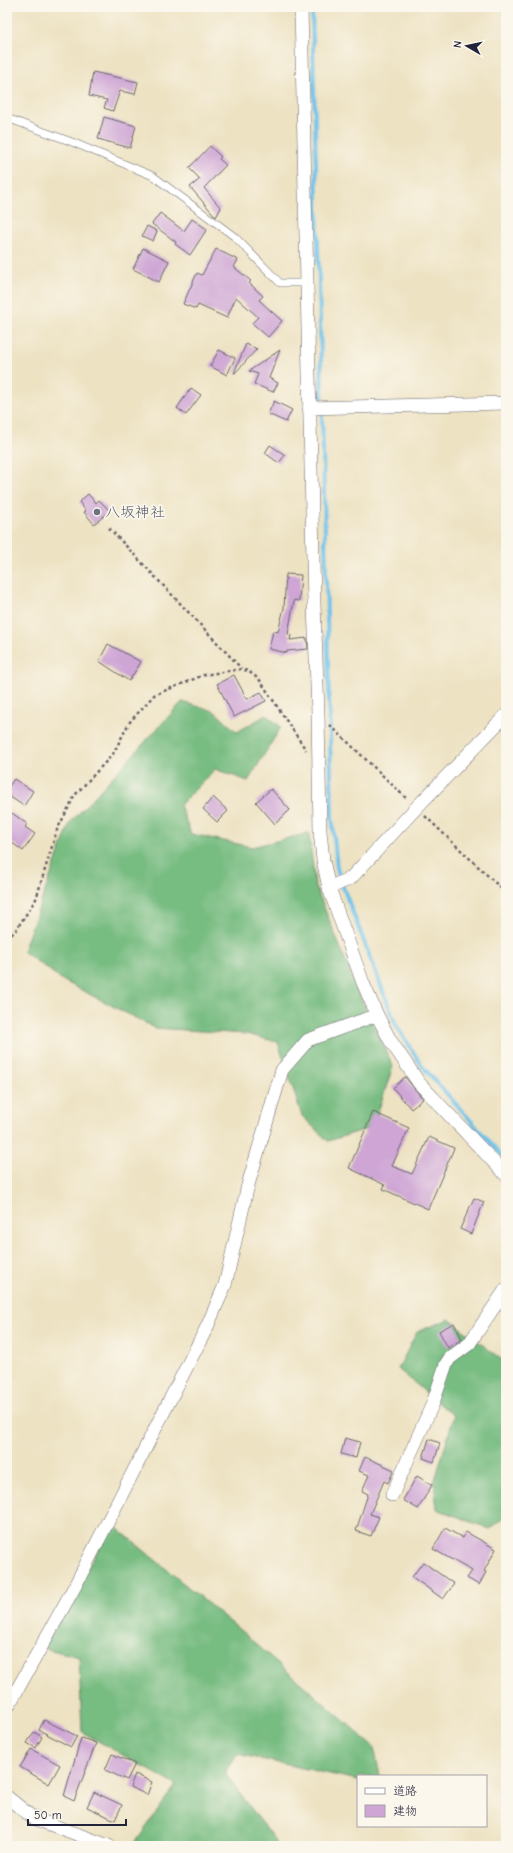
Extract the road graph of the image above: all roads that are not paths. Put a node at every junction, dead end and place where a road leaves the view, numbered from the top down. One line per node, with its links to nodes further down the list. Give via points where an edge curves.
1 (301, 7): 3 (street)
2 (7, 118): 3 (lane, via 153,176 235,237 280,283)
3 (306, 283): 5 (street)
4 (506, 403): 5 (street)
5 (309, 408): 7 (street, via 320,831 323,860)
6 (506, 715): 7 (street, via 351,878)
7 (332, 887): 8 (street)
8 (377, 1015): 9 (street, via 390,1040 419,1083); 12 (street, via 308,1040 282,1070 248,1185 225,1285 207,1327 75,1586)
9 (506, 1175)
10 (506, 1289): 11 (street, via 469,1344 446,1364 433,1403)
11 (392, 1495)
12 (7, 1708)
13 (7, 1797): 14 (street, via 33,1818)
14 (109, 1846)

